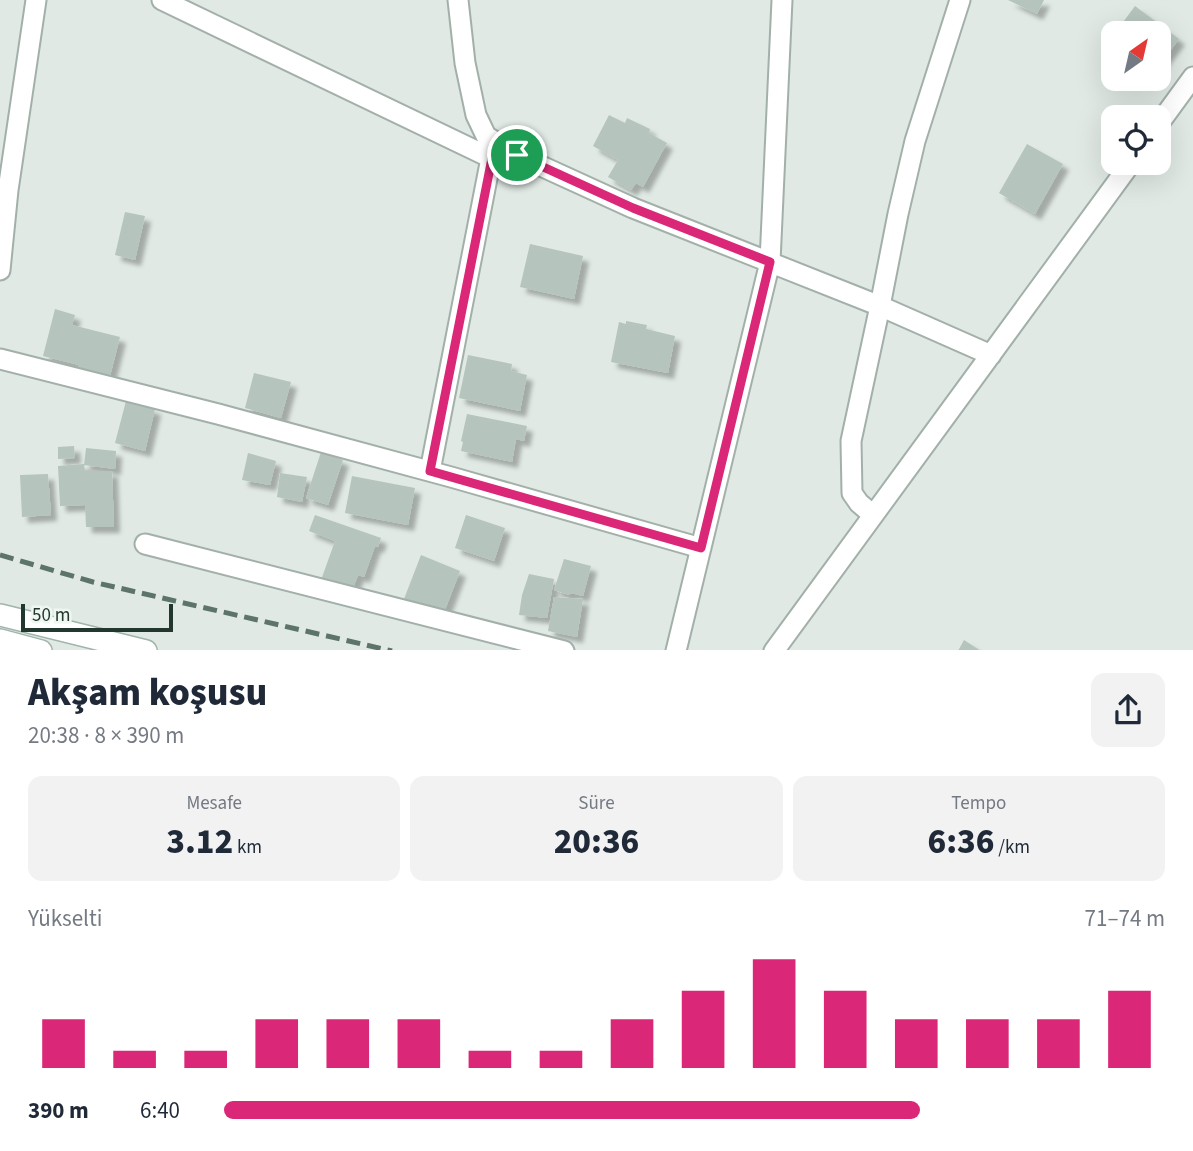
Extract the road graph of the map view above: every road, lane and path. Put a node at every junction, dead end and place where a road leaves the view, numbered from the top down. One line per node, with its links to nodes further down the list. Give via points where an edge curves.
1 (36, 0): 12 (street)
2 (162, 0): 9 (street)
3 (458, 0): 8 (street, via 476,115 486,136)
4 (782, 0): 11 (street)
5 (960, 0): 13 (street, via 915,141)
6 (1193, 78): 7 (street)
7 (1171, 108)
8 (517, 155): 9 (street); 11 (street, via 633,208)
9 (492, 158): 16 (street)
10 (1122, 175): 14 (street)
11 (770, 262): 13 (street); 19 (street)
12 (0, 270)
13 (880, 306): 14 (street); 17 (street, via 851,441 852,493)
14 (991, 355): 17 (street)
15 (0, 359): 16 (street)
16 (430, 471): 19 (street)
17 (873, 515): 26 (street)
18 (145, 544): 24 (street)
19 (701, 548): 25 (street)
20 (0, 615): 23 (main road)
21 (0, 640): 22 (main road)
22 (41, 650)
23 (146, 650)
24 (564, 650)
25 (676, 650)
26 (774, 650)

